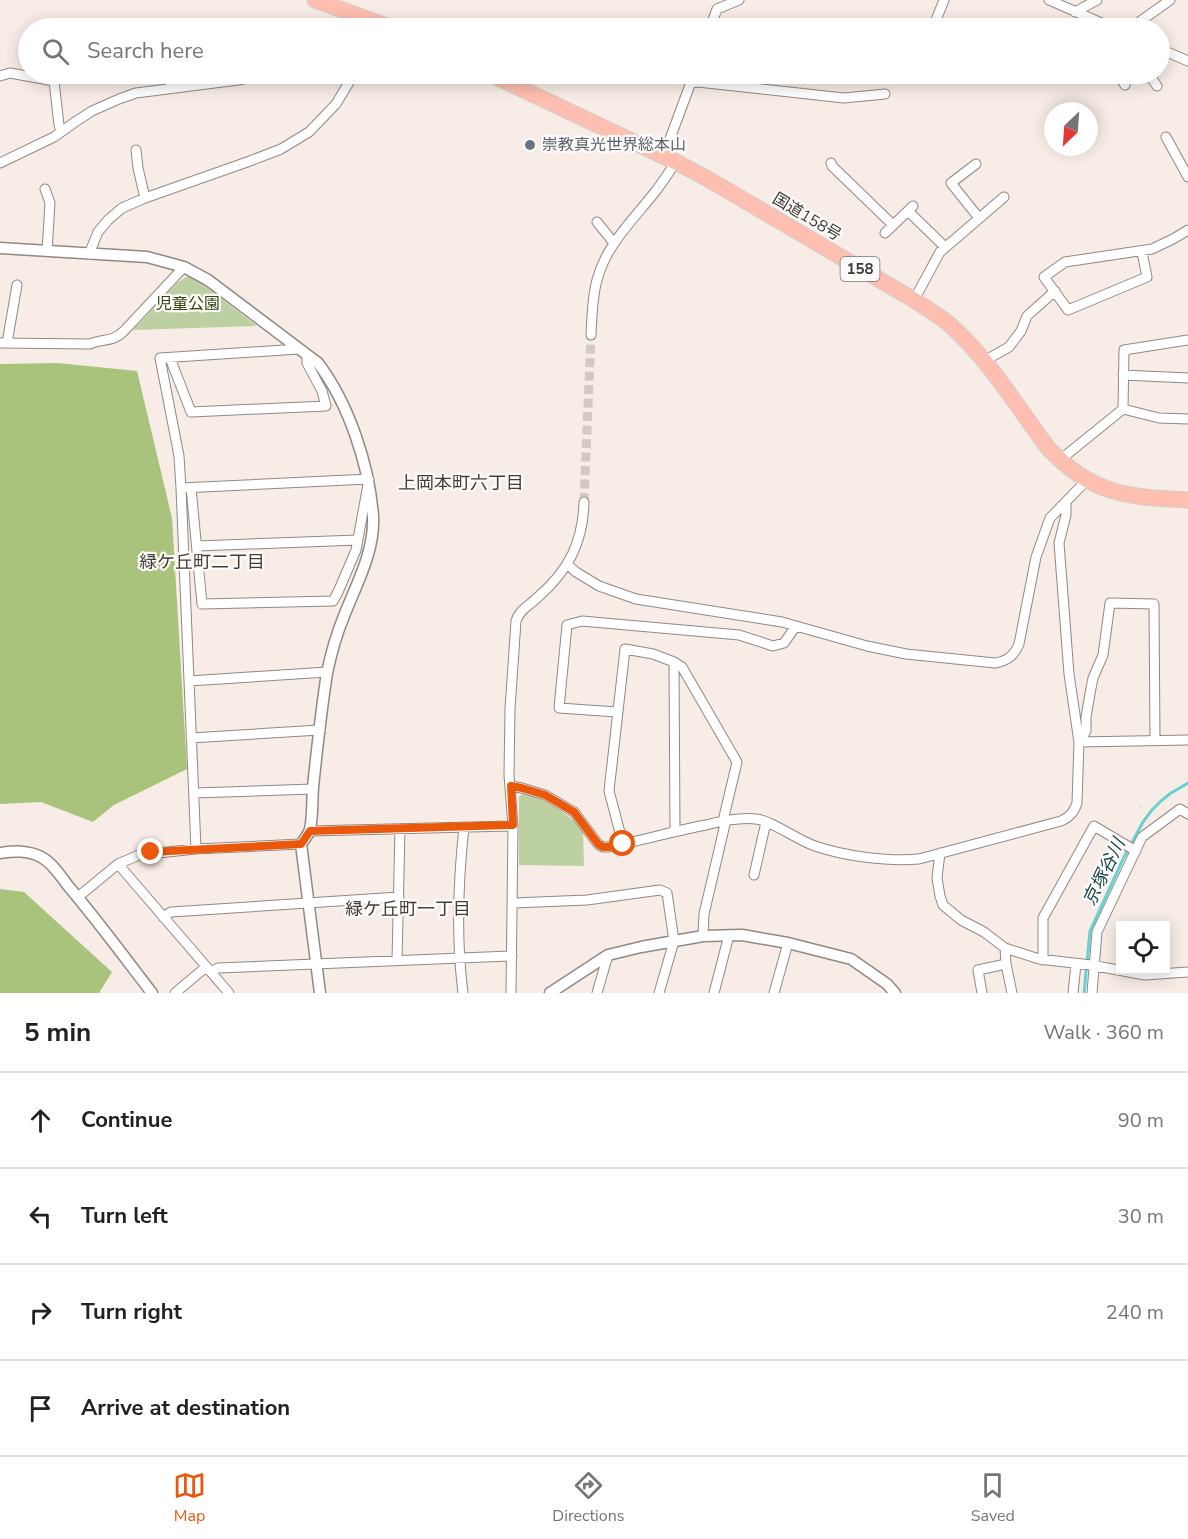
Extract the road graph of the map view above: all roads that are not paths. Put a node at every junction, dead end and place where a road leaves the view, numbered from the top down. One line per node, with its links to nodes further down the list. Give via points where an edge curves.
1 (315, 0): 8 (highway)
2 (739, 0): 9 (street, via 717,9)
3 (944, 0): 10 (street)
4 (1049, 0): 7 (street)
5 (1097, 0): 7 (street)
6 (1170, 0): 12 (street)
7 (1076, 12): 11 (street)
8 (357, 18)
9 (714, 18)
10 (937, 18)
11 (1090, 18)
12 (1145, 18)
13 (1170, 54): 14 (street)
14 (1188, 61)
15 (18, 74): 16 (street)
16 (0, 75)
17 (54, 84): 26 (street)
18 (170, 84): 24 (street)
19 (205, 84): 24 (street)
20 (348, 84): 36 (street, via 309,132 281,149)
21 (511, 84): 29 (highway, 国道158号 / 158)
22 (690, 84): 29 (street)
23 (718, 84): 25 (street, via 844,98)
24 (172, 88): 26 (street, via 119,99 92,111)
25 (885, 94)
26 (62, 132): 30 (street)
27 (1166, 137): 33 (street)
28 (136, 150): 36 (street)
29 (670, 159): 42 (street, via 657,190); 51 (highway, 国道158号 / 158)
30 (0, 163)
31 (831, 163): 39 (street)
32 (976, 164): 37 (street, via 951,183)
33 (1188, 177)
34 (45, 189): 45 (street, via 50,203)
35 (1004, 197): 37 (street)
36 (145, 198): 47 (street, via 122,208 108,220)
37 (979, 218): 43 (street)
38 (597, 222): 42 (street)
39 (893, 225): 41 (street); 43 (street, via 910,209)
40 (1188, 230): 46 (street)
41 (885, 233)
42 (614, 243): 52 (street, via 596,282)
43 (945, 247): 51 (street)
44 (0, 248): 45 (street)
45 (47, 251): 47 (street)
46 (1142, 252): 50 (street, via 1065,262 1044,277); 50 (street, via 1147,277 1068,310)
47 (89, 254): 48 (street, via 147,257)
48 (184, 267): 54 (street, via 114,339 90,344); 55 (street, via 208,280)
49 (17, 285): 54 (street)
50 (1055, 291): 57 (street, via 1027,316 1009,347)
51 (914, 300): 57 (highway, 国道158号 / 158, via 949,324)
52 (591, 335)
53 (1188, 340): 58 (street, via 1124,350)
54 (4, 343)
55 (303, 352): 56 (street); 56 (street, via 326,406 191,412); 63 (street, via 330,379 354,431)
56 (170, 358): 65 (street, via 160,358)
57 (984, 361): 62 (highway, 国道158号 / 158)
58 (1123, 375): 59 (street); 60 (street)
59 (1188, 378)
60 (1123, 409): 61 (street, via 1159,418); 62 (street)
61 (1188, 419)
62 (1060, 460): 64 (highway, 国道158号 / 158)
63 (369, 479): 65 (street); 69 (street); 74 (street, via 371,539)
64 (1087, 480): 66 (highway, 国道158号 / 158, via 1122,495); 68 (street)
65 (186, 488): 70 (street); 75 (street)
66 (1188, 500)
67 (584, 502): 71 (street, via 579,539)
68 (1066, 502): 72 (street, via 1053,513 1045,531 1019,644 1013,655 1003,661 906,654); 81 (street, via 1059,543 1069,674)
69 (358, 540): 70 (street); 70 (street, via 333,601 202,604)
70 (197, 546)
71 (567, 564): 72 (street, via 599,586 636,598); 82 (street, via 555,581 517,616 510,709)
72 (796, 626): 76 (street, via 784,643 773,646 739,635 699,631 582,621 567,626 559,708)
73 (674, 662): 76 (street, via 625,649); 86 (street, via 682,667 737,762); 92 (street)
74 (327, 672): 75 (street); 77 (street)
75 (189, 681): 78 (street)
76 (618, 712): 94 (street, via 609,791)
77 (320, 730): 78 (street); 83 (street)
78 (191, 738): 84 (street)
79 (1155, 740): 80 (street); 81 (street); 81 (street, via 1154,604 1110,603 1103,655 1093,678 1086,731)
80 (1188, 740)
81 (1079, 742): 98 (street, via 1077,803 1069,818)
82 (511, 786): 88 (street); 94 (street, via 545,795 574,812 603,847)
83 (313, 789): 84 (street); 91 (street)
84 (194, 793): 95 (street)
85 (1188, 814): 96 (street, via 1180,809 1142,837)
86 (724, 821): 87 (street); 92 (street); 107 (street)
87 (766, 822): 98 (street, via 814,846 847,854 905,861); 100 (street)
88 (513, 825): 89 (street); 104 (street)
89 (464, 827): 90 (street); 113 (street)
90 (400, 829): 91 (street); 102 (street)
91 (310, 831): 93 (street)
92 (675, 831): 94 (street)
93 (301, 844): 95 (street); 103 (street)
94 (623, 844)
95 (196, 849): 99 (street, via 145,854)
96 (1136, 851): 115 (street, via 1094,826 1043,918); 119 (street, via 1097,932)
97 (0, 853): 101 (street, via 29,852 42,857)
98 (940, 853): 110 (street, via 938,878 943,905)
99 (118, 864): 101 (street); 105 (street)
100 (754, 875)
101 (78, 897): 122 (street)
102 (399, 897): 103 (street); 114 (street)
103 (309, 903): 105 (street, via 171,912); 116 (street)
104 (513, 903): 108 (street, via 587,900 660,890 667,893); 112 (street)
105 (163, 916): 120 (street)
106 (729, 935): 107 (street); 109 (street); 131 (street)
107 (703, 936): 108 (street)
108 (674, 941): 111 (street); 130 (street)
109 (788, 943): 132 (street); 133 (street, via 851,959)
110 (1005, 948): 115 (street); 117 (street)
111 (608, 955): 128 (street); 129 (street)
112 (512, 956): 113 (street); 127 (street)
113 (459, 958): 114 (street); 126 (street)
114 (397, 960): 116 (street)
115 (1043, 960): 118 (street)
116 (316, 964): 120 (street); 125 (street)
117 (1006, 964): 134 (street, via 978,970); 135 (street)
118 (1078, 964): 119 (street); 136 (street)
119 (1093, 966): 121 (street, via 1145,975); 137 (street)
120 (209, 969): 123 (street); 124 (street)
121 (1188, 972)
122 (152, 993)
123 (175, 993)
124 (229, 993)
125 (320, 993)
126 (463, 993)
127 (511, 993)
128 (550, 993)
129 (597, 993)
130 (659, 993)
131 (714, 993)
132 (774, 993)
133 (895, 993)
134 (982, 993)
135 (1012, 993)
136 (1073, 993)
137 (1092, 993)

